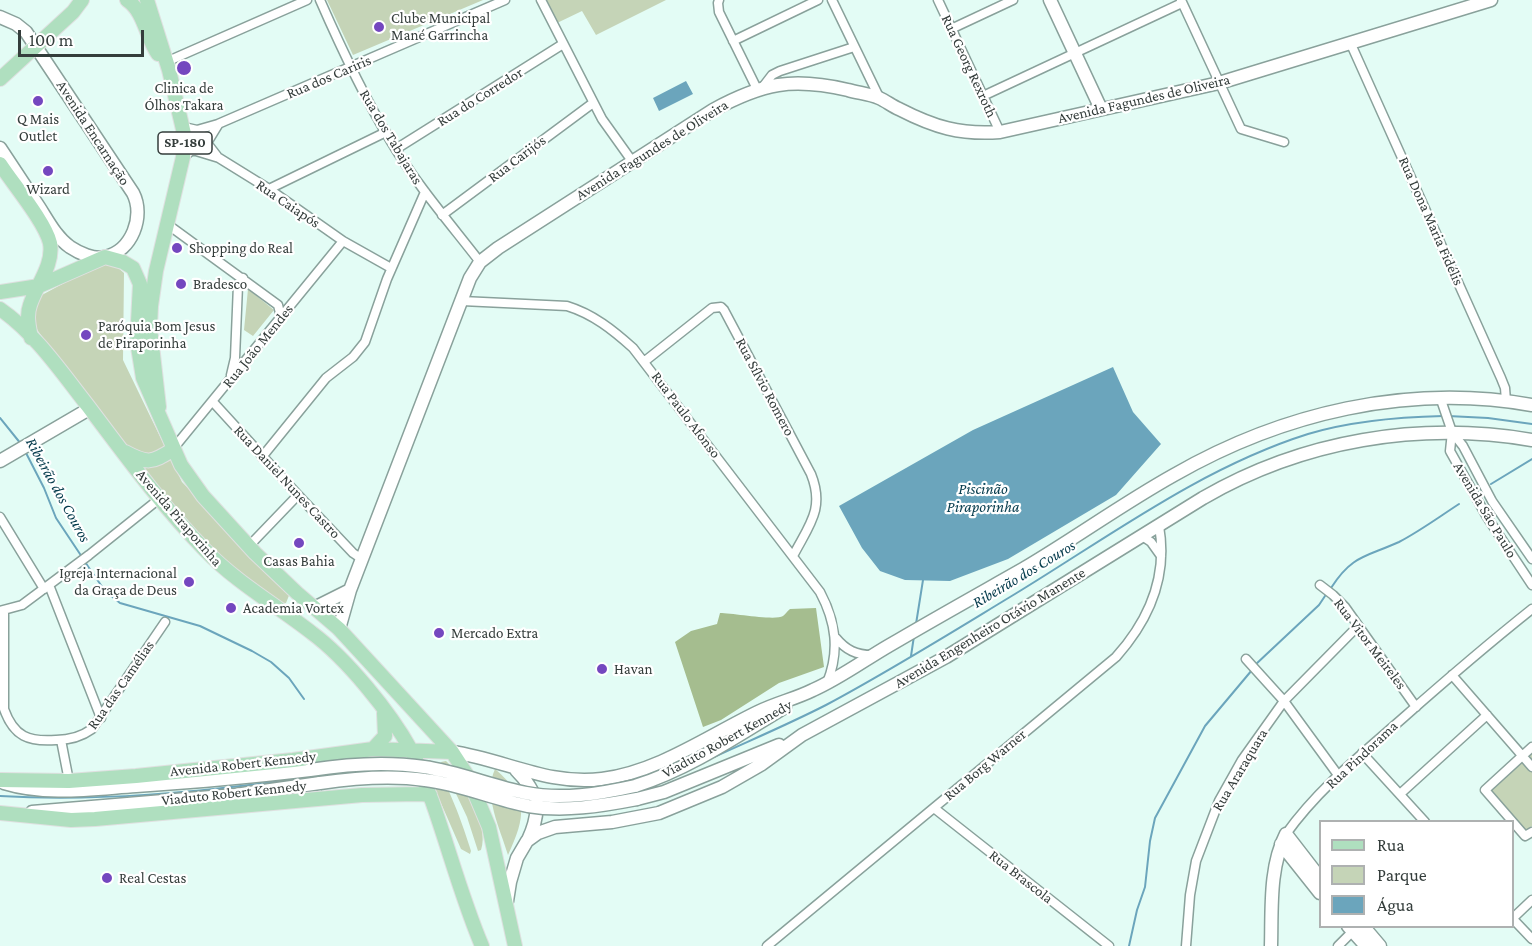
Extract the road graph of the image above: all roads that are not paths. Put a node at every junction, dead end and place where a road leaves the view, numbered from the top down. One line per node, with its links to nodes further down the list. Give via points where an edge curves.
1 (82, 0): 17 (main road)
2 (92, 0): 17 (main road)
3 (127, 0): 26 (main road, via 140,14 151,44)
4 (147, 0): 26 (main road, SP-180)
5 (307, 0): 26 (street)
6 (320, 0): 27 (street, Rua dos Tabajaras)
7 (505, 0): 27 (street, Rua dos Cariris)
8 (541, 0): 22 (street)
9 (719, 0): 20 (street, via 719,12)
10 (818, 0): 20 (street)
11 (832, 0): 24 (street)
12 (938, 0): 19 (street, Rua Georg Rexroth)
13 (1012, 0): 19 (street)
14 (1050, 0): 25 (main road)
15 (1489, 0): 21 (main road, Avenida Fagundes de Oliveira)
16 (1181, 2): 25 (street); 29 (street)
17 (73, 12): 23 (main road)
18 (0, 17): 23 (main road, Avenida Encarnação, via 21,27)
19 (951, 29): 31 (street, Rua Georg Rexroth)
20 (733, 41): 30 (street)
21 (1350, 42): 29 (main road, Avenida Fagundes de Oliveira); 67 (street, Rua Dona Maria Fidélis, via 1501,378)
22 (563, 44): 33 (street); 41 (street, Rua do Corredor)
23 (36, 45): 28 (main road); 51 (main road, Avenida Encarnação, via 138,205 130,238)
24 (854, 47): 30 (street, via 780,71); 32 (street)
25 (1075, 53): 31 (street); 34 (main road)
26 (166, 62): 36 (main road, SP-180)
27 (350, 68): 35 (street, Rua dos Cariris); 37 (street, Rua dos Tabajaras)
28 (0, 79)
29 (1219, 82): 34 (main road, Avenida Fagundes de Oliveira); 39 (street, via 1241,129)
30 (759, 88): 32 (main road, Avenida Fagundes de Oliveira, via 799,82); 44 (main road, Avenida Fagundes de Oliveira, via 713,110)
31 (983, 96): 38 (street, Rua Georg Rexroth)
32 (879, 98): 38 (main road, Avenida Fagundes de Oliveira, via 948,130)
33 (593, 103): 44 (street); 48 (street, Rua Carijós)
34 (1101, 109): 38 (main road, Avenida Fagundes de Oliveira)
35 (218, 124): 36 (street, Rua dos Cariris, via 197,130); 43 (street, via 207,143)
36 (184, 128): 42 (main road, SP-180)
37 (386, 132): 41 (street, Rua dos Tabajaras); 46 (street)
38 (1000, 132)
39 (1284, 142)
40 (0, 148): 51 (main road, via 64,242 80,253)
41 (396, 149): 47 (street, Rua dos Tabajaras)
42 (183, 157): 43 (street, Rua Caiapós, via 196,151); 49 (main road, SP-180)
43 (219, 158): 46 (street, Rua Caiapós)
44 (632, 161): 52 (main road, Avenida Fagundes de Oliveira)
45 (0, 164): 55 (main road, via 50,244)
46 (269, 189): 50 (street, Rua Caiapós)
47 (425, 192): 48 (street, Rua dos Tabajaras); 53 (street)
48 (442, 215): 52 (street, Rua dos Tabajaras)
49 (167, 224): 54 (street); 72 (main road, SP-180, via 152,288 150,317)
50 (343, 241): 53 (street, Rua Caiapós); 59 (street, Rua João Mendes)
51 (105, 258): 55 (main road); 72 (main road, via 128,265 138,277 139,359)
52 (480, 262): 57 (main road)
53 (391, 268): 77 (street, via 360,350 326,378)
54 (243, 278): 58 (street); 63 (street, via 238,285)
55 (39, 286): 56 (main road); 62 (main road, via 28,312)
56 (0, 292)
57 (462, 301): 65 (street, Rua Paulo Afonso, via 551,305 581,311 618,334); 87 (main road)
58 (278, 305): 59 (street); 61 (street)
59 (291, 305): 61 (street, Rua João Mendes)
60 (0, 309): 62 (main road, Avenida Piraporinha)
61 (281, 317): 64 (street, Rua João Mendes)
62 (31, 338): 71 (main road, Avenida Piraporinha)
63 (236, 344): 64 (street); 66 (street)
64 (255, 349): 66 (street, Rua João Mendes)
65 (645, 361): 85 (street, Rua Paulo Afonso); 85 (street, Rua Sílvio Romero, via 712,308 724,310 816,487 817,506)
66 (230, 380): 68 (street, Rua João Mendes)
67 (1506, 401): 69 (main road); 70 (main road)
68 (213, 402): 76 (street, Rua João Mendes); 77 (street, Rua Daniel Nunes Castro)
69 (1442, 403): 73 (street, Avenida São Paulo); 100 (main road, via 1406,399 1358,406 1291,422 1245,439 1172,476)
70 (1532, 405)
71 (89, 409): 75 (main road, Avenida Piraporinha); 78 (main road)
72 (159, 418): 76 (main road)
73 (1451, 428): 74 (main road, Avenida Engenheiro Otávio Manente); 82 (main road, Avenida Engenheiro Otávio Manente, via 1374,438 1288,459 1225,485); 88 (street, Avenida São Paulo, via 1492,501); 89 (street, Avenida São Paulo, via 1450,451)
74 (1532, 440)
75 (121, 449): 76 (main road, via 148,461); 80 (main road, Avenida Piraporinha)
76 (172, 450): 84 (main road, via 203,496)
77 (262, 457): 79 (street, Rua Daniel Nunes Castro)
78 (0, 461)
79 (298, 495): 84 (street); 87 (street, Rua Daniel Nunes Castro)
80 (159, 499): 91 (street); 107 (main road, Avenida Piraporinha, via 233,577 334,651)
81 (0, 517): 91 (street)
82 (1159, 526): 83 (main road, Avenida Engenheiro Otávio Manente); 86 (street, Rua Borg Warner)
83 (1142, 536): 86 (street); 110 (main road, Avenida Engenheiro Otávio Manente, via 946,657)
84 (249, 546): 93 (main road)
85 (794, 556): 99 (street, Rua Paulo Afonso, via 824,599)
86 (1162, 556): 127 (street, Rua Borg Warner, via 1158,587 1151,604 1116,657)
87 (362, 559): 92 (main road)
88 (1532, 559)
89 (1532, 585)
90 (1322, 586): 97 (street, Rua Vitor Meireles)
91 (47, 587): 95 (street, via 22,605); 109 (street)
92 (350, 590): 93 (main road); 98 (main road)
93 (314, 608): 98 (main road)
94 (1532, 609): 102 (street, Rua Pindorama)
95 (2, 611): 111 (street, Rua das Camélias, via 6,714 17,732 29,739)
96 (165, 622): 109 (street, Rua das Camélias)
97 (1358, 626): 105 (street, Rua Araraquara); 106 (street, Rua Vitor Meireles)
98 (339, 629): 115 (main road)
99 (836, 638): 100 (street, via 856,653); 103 (street, Rua Paulo Afonso)
100 (873, 655): 103 (main road)
101 (1248, 660): 105 (street)
102 (1452, 675): 106 (street, Rua Pindorama); 108 (street)
103 (827, 683): 104 (main road)
104 (812, 691): 121 (main road, via 762,709 643,769 599,780); 122 (main road, Viaduto Robert Kennedy, bridge, via 702,757 650,782 580,796 528,793 434,768 378,763 112,788 42,790)
105 (1284, 701): 120 (street); 148 (street, Rua Araraquara, via 1242,760 1213,813 1196,861)
106 (1416, 706): 116 (street, Rua Pindorama)
107 (384, 711): 113 (main road, via 385,736); 114 (main road, Avenida Piraporinha)
108 (1487, 716): 117 (street); 124 (street)
109 (101, 718): 111 (street, Rua das Camélias, via 86,734)
110 (802, 735): 128 (main road, Viaduto Robert Kennedy, bridge, via 664,792 580,808 529,806 446,783 363,778 235,795); 132 (main road, Avenida Engenheiro Otávio Manente, via 752,770 679,806 621,821)
111 (61, 740): 123 (street)
112 (1532, 747): 117 (street)
113 (366, 750): 114 (main road, Avenida Robert Kennedy); 123 (main road, Avenida Robert Kennedy); 125 (main road, via 368,784)
114 (412, 751): 115 (main road, Avenida Robert Kennedy); 126 (main road, Avenida Piraporinha)
115 (452, 752): 119 (main road, Avenida Robert Kennedy); 139 (main road, via 482,806 495,849)
116 (1362, 753): 120 (street, Rua Pindorama); 124 (street)
117 (1522, 755): 118 (street); 130 (street, via 1485,790)
118 (1532, 767)
119 (515, 768): 121 (main road); 135 (main road, via 532,789 537,806 535,826)
120 (1338, 775): 134 (street, Rua Pindorama)
121 (562, 779): 132 (main road, via 552,788 550,801 554,816)
122 (0, 781): 123 (main road, Avenida Robert Kennedy)
123 (69, 781)
124 (1400, 794): 129 (street)
125 (362, 795): 126 (main road); 128 (main road, via 95,819)
126 (430, 795): 144 (main road, Avenida Piraporinha)
127 (934, 808): 146 (street, Rua Borg Warner); 147 (street, Rua Brascola)
128 (5, 813)
129 (1423, 820)
130 (1511, 820)
131 (1514, 823): 133 (street, via 1525,836)
132 (567, 826): 135 (main road, Avenida Engenheiro Otávio Manente, via 544,830)
133 (1532, 832)
134 (1283, 839): 136 (main road); 137 (main road); 149 (main road, Rua Pindorama, via 1273,885)
135 (527, 841): 139 (main road, via 514,864)
136 (1319, 877)
137 (1319, 892)
138 (1532, 900): 140 (street)
139 (506, 911): 145 (main road)
140 (1514, 917)
141 (1514, 919): 143 (street)
142 (1355, 928): 150 (street); 151 (main road); 152 (main road)
143 (1532, 939)
144 (482, 946)
145 (514, 946)
146 (767, 946)
147 (1109, 946)
148 (1186, 946)
149 (1271, 946)
150 (1338, 946)
151 (1365, 946)
152 (1380, 946)

